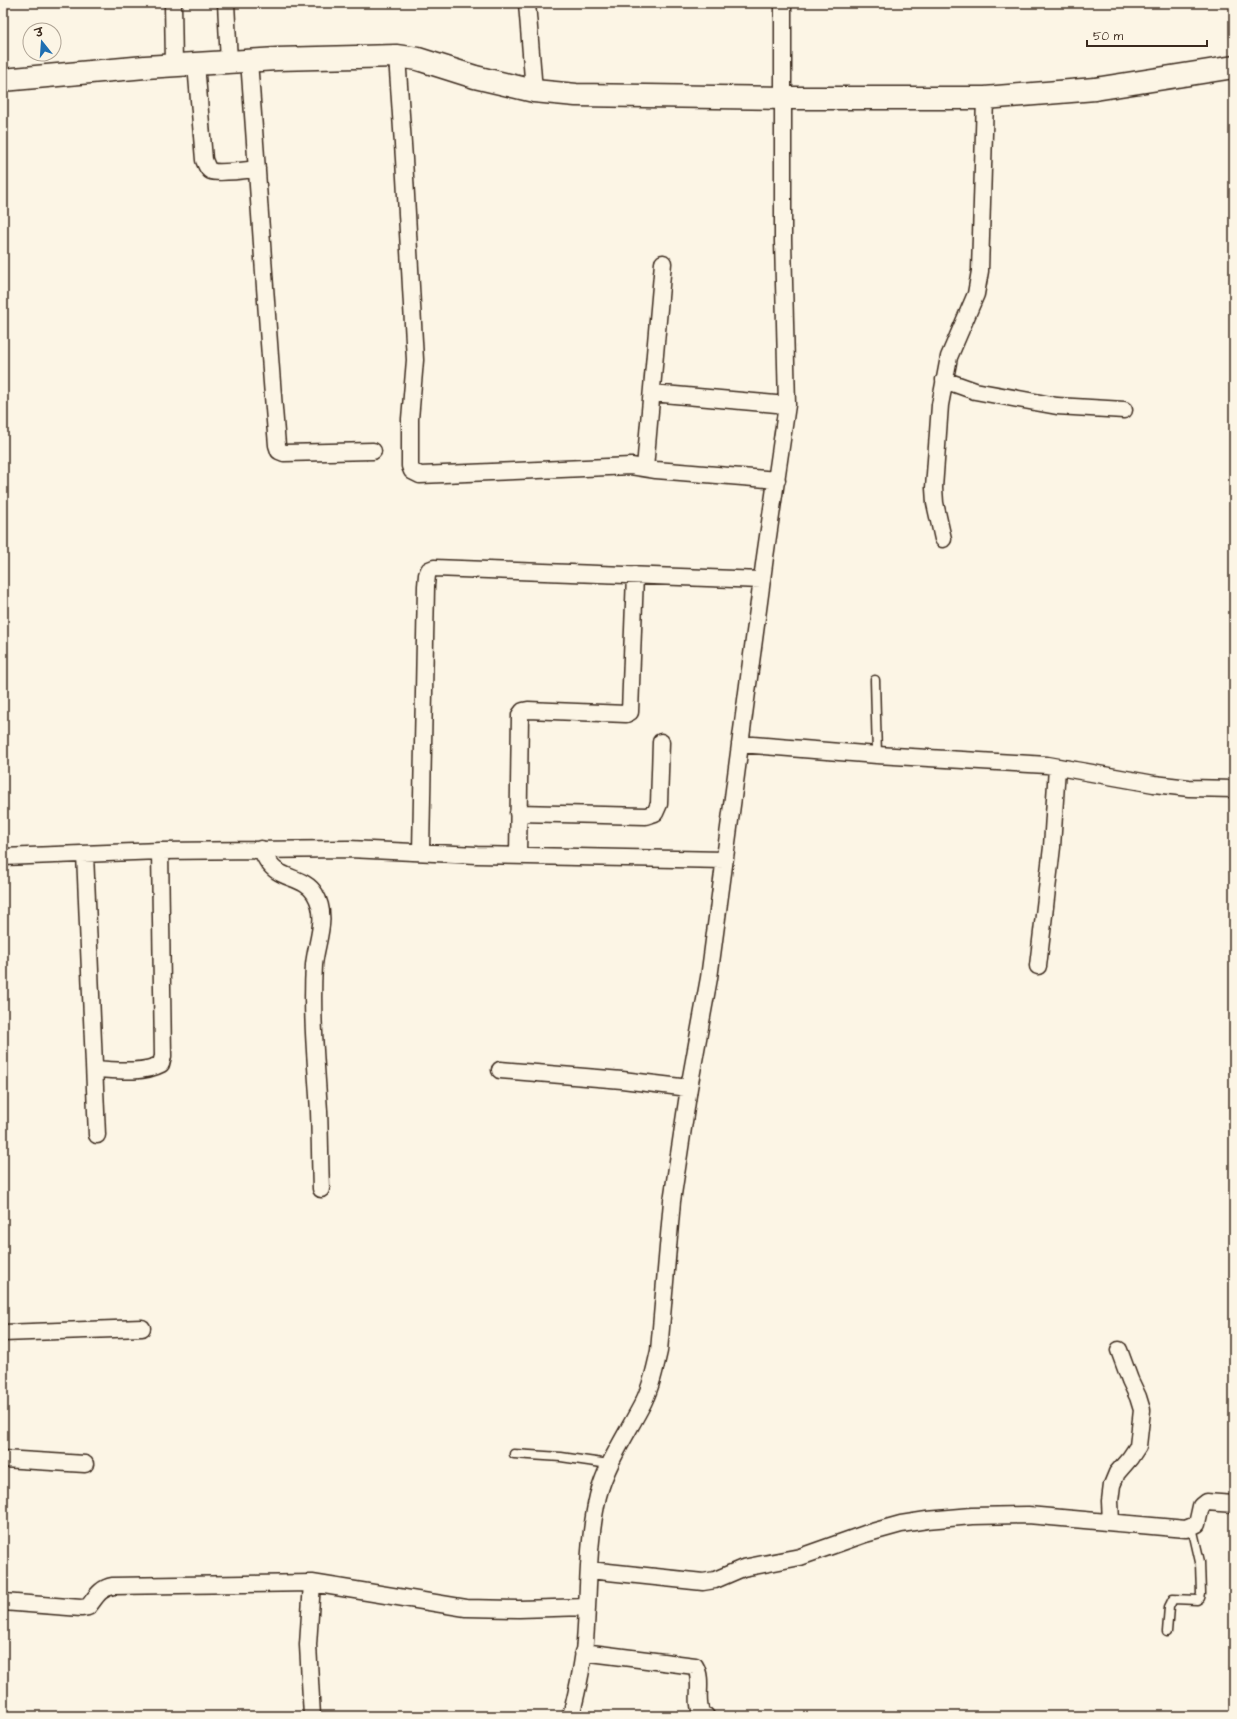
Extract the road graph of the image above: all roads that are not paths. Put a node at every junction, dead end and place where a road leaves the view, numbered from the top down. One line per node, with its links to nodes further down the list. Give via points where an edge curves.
1 (173, 3): 8 (street)
2 (226, 3): 6 (street)
3 (527, 3): 11 (street)
4 (783, 3): 12 (street)
5 (397, 56): 6 (street); 11 (street, via 418,59 475,77); 21 (street, via 415,360 410,419 412,471 420,475 631,466)
6 (239, 61): 7 (street); 14 (street)
7 (196, 64): 8 (street); 14 (street, via 206,167 219,172)
8 (174, 65): 10 (street)
9 (1234, 68): 13 (street, via 1095,89)
10 (3, 80)
11 (534, 90): 12 (street, via 576,95)
12 (784, 98): 13 (street); 18 (street, via 782,240)
13 (985, 98): 16 (street, via 980,271 976,294 955,341)
14 (257, 169): 20 (street, via 262,259 279,451)
15 (663, 263): 17 (street)
16 (944, 380): 19 (street, via 975,391 1057,406); 23 (street, via 934,488)
17 (652, 394): 18 (street); 21 (street)
18 (787, 405): 22 (street)
19 (1124, 410)
20 (372, 451)
21 (645, 468): 22 (street)
22 (777, 480): 25 (street)
23 (943, 539)
24 (635, 575): 25 (street); 32 (street, via 630,712 626,714 523,711 520,714); 35 (street, via 434,568 429,570 426,586)
25 (762, 580): 28 (street)
26 (875, 680): 29 (lane)
27 (661, 742): 32 (street, via 659,804 655,813 646,816)
28 (740, 744): 29 (street); 39 (street)
29 (877, 754): 30 (street)
30 (1057, 767): 31 (street, via 1154,784); 40 (street, via 1052,848)
31 (1234, 789)
32 (518, 813): 37 (street)
33 (261, 849): 34 (street); 35 (street); 45 (street, via 269,864 277,871 308,886 320,906 322,920 316,951 314,1050)
34 (160, 850): 36 (street); 41 (street, via 163,1056 161,1064 147,1069)
35 (420, 852): 37 (street)
36 (85, 854): 38 (street); 41 (street)
37 (518, 856): 39 (street)
38 (3, 858)
39 (724, 860): 43 (street, via 709,978)
40 (1038, 966)
41 (95, 1069): 44 (street)
42 (500, 1070): 43 (street)
43 (689, 1088): 52 (street, via 672,1201 659,1351 654,1376 644,1402)
44 (98, 1135)
45 (321, 1190)
46 (142, 1328): 47 (street)
47 (3, 1333)
48 (1119, 1350): 54 (street, via 1142,1410 1138,1446 1117,1473 1112,1485)
49 (514, 1454): 52 (lane)
50 (3, 1459): 51 (street)
51 (85, 1464)
52 (609, 1464): 56 (street, via 593,1520)
53 (1234, 1504): 55 (street, via 1206,1502 1201,1506 1197,1524)
54 (1111, 1522): 55 (street); 56 (street, via 1028,1515 927,1520 901,1524 800,1557 743,1568 715,1580 703,1582)
55 (1192, 1528): 60 (lane, via 1200,1562 1201,1594 1197,1600 1173,1599 1169,1608)
56 (589, 1570): 59 (street)
57 (312, 1583): 58 (street, via 113,1586 105,1587 88,1607 81,1608); 59 (street, via 466,1608); 62 (street, via 308,1645)
58 (3, 1602)
59 (587, 1607): 61 (street)
60 (1167, 1632)
61 (584, 1652): 63 (street); 64 (street, via 695,1666 699,1678 699,1709 702,1715)
62 (312, 1716)
63 (571, 1716)
64 (706, 1716)

